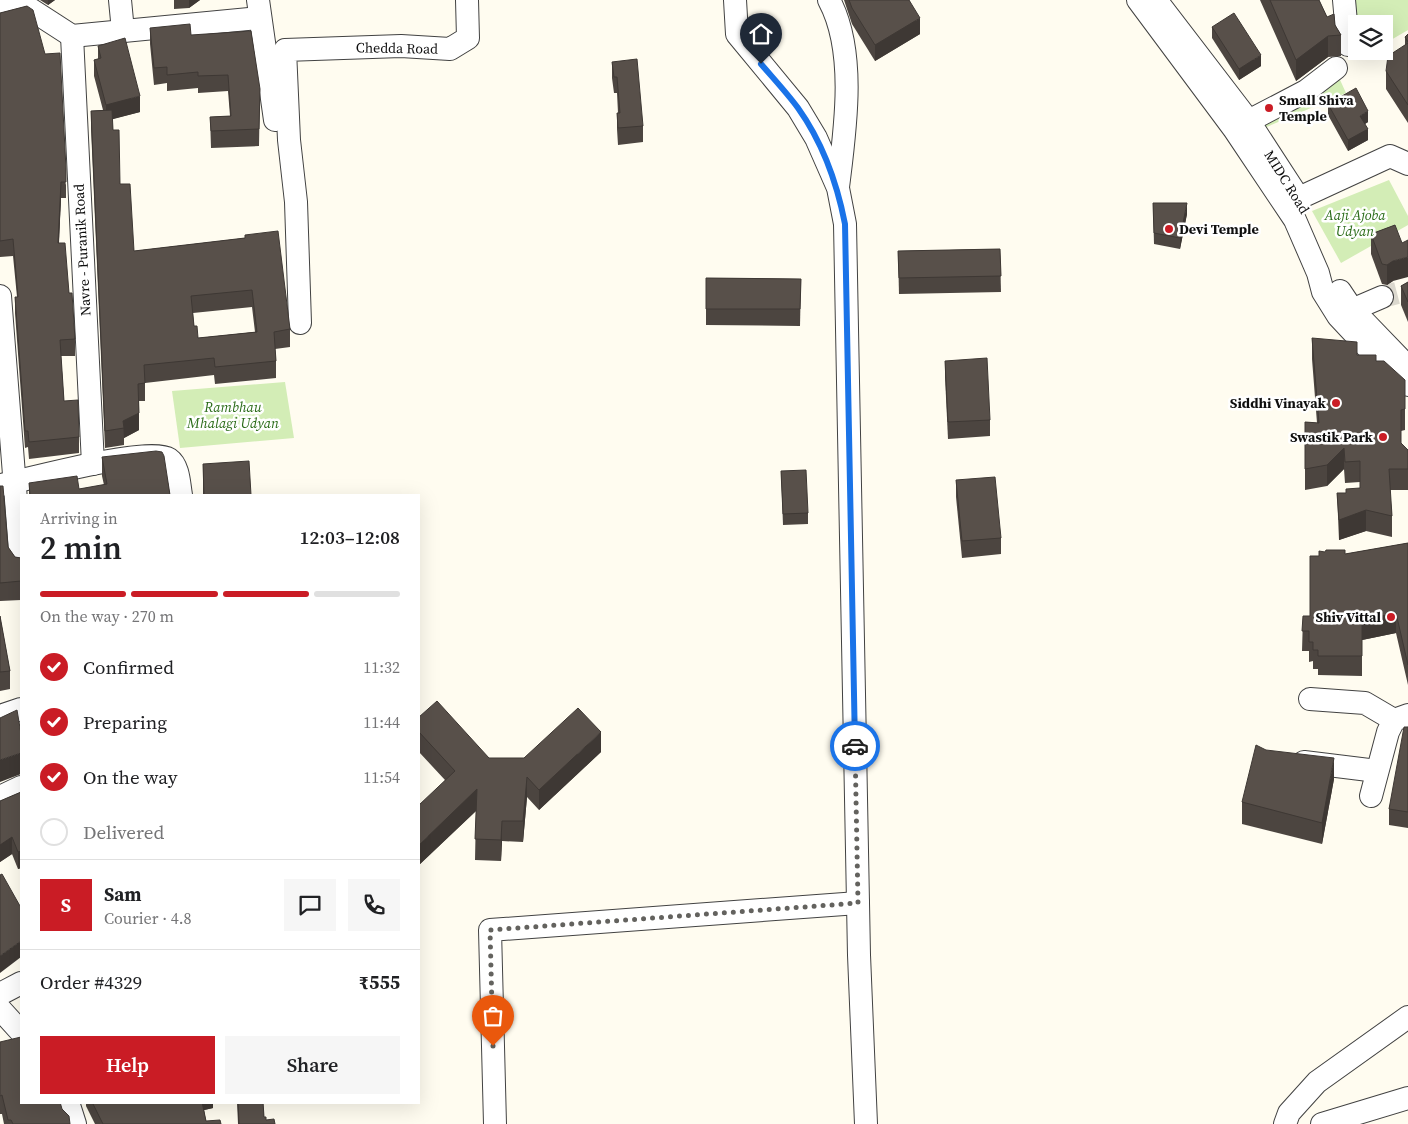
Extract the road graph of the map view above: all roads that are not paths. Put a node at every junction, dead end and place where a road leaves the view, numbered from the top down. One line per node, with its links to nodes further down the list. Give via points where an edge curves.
1 (120, 0): 9 (street)
2 (467, 0): 21 (street, Chedda Road, via 468,38 450,50 401,46 285,50 289,140 296,202)
3 (735, 0): 15 (street, via 737,34 798,108 816,138)
4 (829, 0): 15 (street, via 840,32 848,103)
5 (1344, 0): 11 (street)
6 (1148, 2): 13 (street, MIDC Road)
7 (9, 3): 10 (street, via 24,5)
8 (259, 9): 9 (street); 16 (street)
9 (123, 31): 10 (street)
10 (72, 36): 24 (street, Navre - Puranik Road)
11 (1348, 44)
12 (1336, 68): 13 (street, via 1306,91)
13 (1241, 124): 17 (street, MIDC Road)
14 (1408, 164): 17 (street, via 1390,156)
15 (838, 188): 37 (street, via 845,224)
16 (285, 191)
17 (1292, 201): 20 (street, MIDC Road, via 1321,241)
18 (1394, 294): 20 (street)
19 (0, 296): 25 (street)
20 (1345, 312): 22 (street, MIDC Road); 23 (street, via 1380,362)
21 (300, 323)
22 (1408, 367)
23 (1408, 385)
24 (93, 464): 25 (street); 26 (street, via 154,456 168,459 176,468)
25 (7, 484): 27 (street)
26 (181, 494)
27 (20, 558)
28 (1310, 699): 31 (street, via 1365,703)
29 (20, 709): 30 (street)
30 (0, 716)
31 (1401, 717): 33 (street, via 1388,732)
32 (1286, 760): 33 (street)
33 (1377, 771): 35 (street)
34 (20, 787): 36 (street)
35 (1370, 796)
36 (0, 797)
37 (858, 903): 46 (street, via 490,930); 47 (street)
38 (20, 984): 39 (street)
39 (0, 994)
40 (0, 1009): 42 (street)
41 (1408, 1018): 48 (street, via 1317,1082 1289,1113)
42 (20, 1031)
43 (1408, 1098): 49 (street)
44 (69, 1104): 45 (street)
45 (75, 1124)
46 (495, 1124)
47 (866, 1124)
48 (1285, 1124)
49 (1322, 1124)

